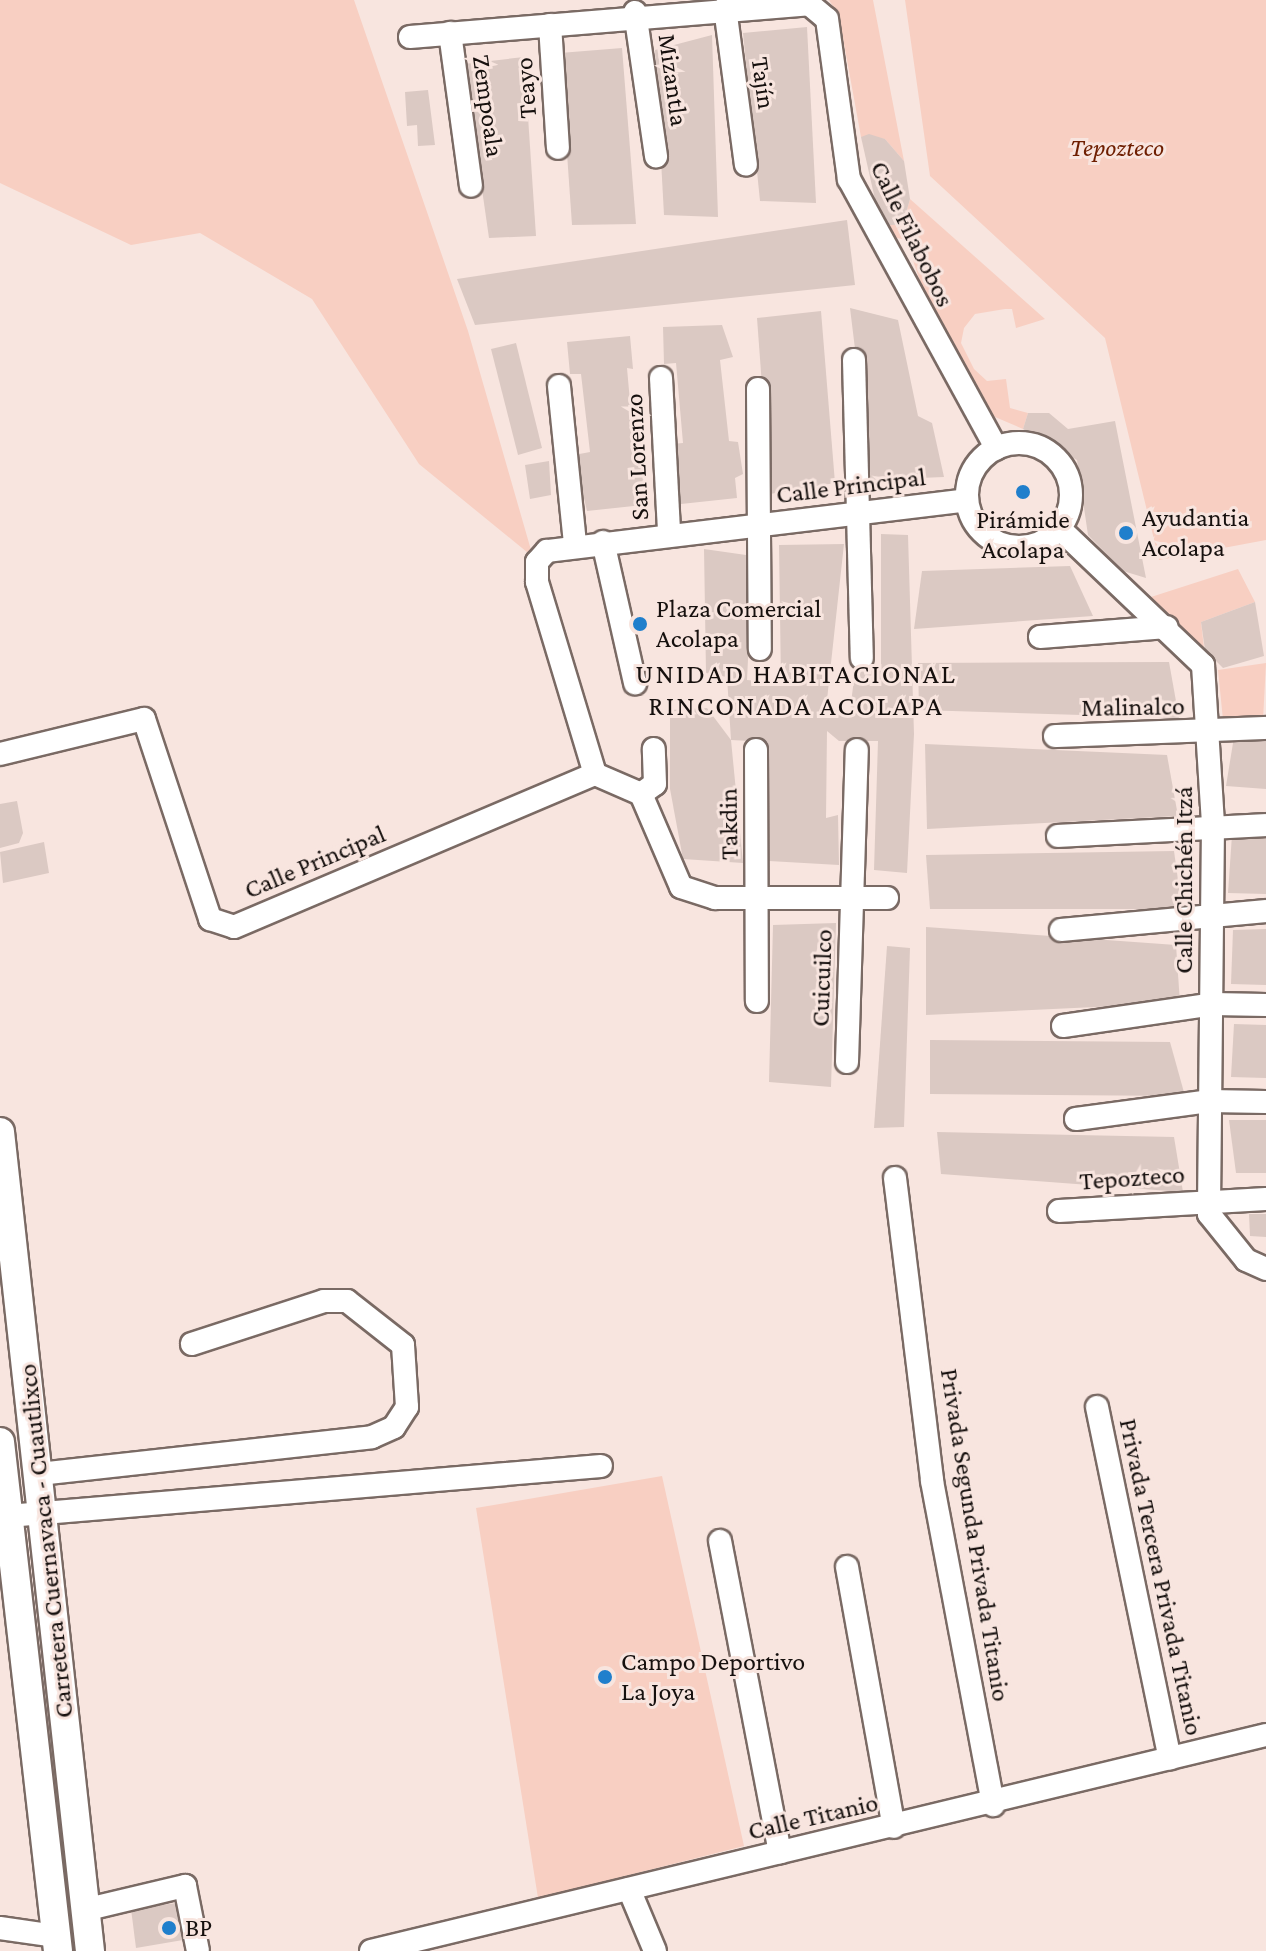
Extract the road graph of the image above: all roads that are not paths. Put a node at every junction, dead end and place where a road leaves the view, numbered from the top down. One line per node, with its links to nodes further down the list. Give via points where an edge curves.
1 (725, 8): 2 (street, Calle Filabobos); 8 (street, Tajín); 14 (street, Calle Filabobos, via 809,4 827,19 849,179)
2 (635, 12): 3 (street, Calle Filabobos); 7 (street, Mizantla)
3 (550, 25): 4 (street, Calle Filabobos); 6 (street, Teayo)
4 (450, 33): 5 (street, Calle Filabobos); 9 (street, Zempoala)
5 (410, 37)
6 (558, 148)
7 (656, 156)
8 (746, 165)
9 (471, 186)
10 (854, 360): 16 (street)
11 (661, 378): 19 (street, San Lorenzo)
12 (559, 386): 21 (street)
13 (758, 389): 17 (street)
14 (996, 448): 15 (street, via 968,479); 18 (street, via 1041,448 1059,463 1070,507)
15 (966, 500): 16 (street, Calle Principal); 18 (street, via 975,523 992,540 1016,547)
16 (858, 514): 17 (street, Calle Principal); 25 (street)
17 (764, 525): 19 (street, Calle Principal); 24 (street)
18 (1059, 528): 22 (street, Calle Chichén Itzá)
19 (669, 533): 20 (street, Calle Principal)
20 (603, 542): 21 (street, Calle Principal); 26 (street)
21 (575, 544): 34 (street, Calle Principal, via 547,551 537,562 537,582)
22 (1167, 627): 23 (street); 28 (street, Calle Chichén Itzá, via 1203,665)
23 (1040, 637)
24 (760, 649)
25 (862, 658)
26 (635, 683)
27 (1266, 728): 28 (street, Malinalco)
28 (1212, 734): 29 (street, Malinalco); 36 (street, Calle Chichén Itzá)
29 (1055, 736)
30 (654, 749): 35 (street, via 655,784)
31 (756, 750): 40 (street, Takdin)
32 (857, 750): 39 (street, Cuicuilco)
33 (0, 754): 34 (street, Calle Principal, via 144,719 210,919 234,927)
34 (595, 774): 35 (street)
35 (641, 794): 40 (street, via 681,887 715,898)
36 (1213, 825): 37 (street); 38 (street); 42 (street, Calle Chichén Itzá)
37 (1266, 825)
38 (1058, 836)
39 (854, 896): 40 (street); 41 (street); 49 (street, Cuicuilco)
40 (758, 897): 45 (street, Takdin)
41 (887, 898)
42 (1212, 911): 43 (street); 44 (street); 46 (street, Calle Chichén Itzá)
43 (1266, 911)
44 (1061, 930)
45 (757, 1001)
46 (1213, 1004): 47 (street); 48 (street); 50 (street, Calle Chichén Itzá)
47 (1266, 1005)
48 (1063, 1026)
49 (847, 1062)
50 (1209, 1101): 51 (street); 52 (street); 56 (street, Calle Chichén Itzá)
51 (1266, 1102)
52 (1076, 1119)
53 (0, 1132): 63 (main road, Carretera Cuernavaca - Cuautlixco)
54 (895, 1178): 70 (street, Privada Segunda Privada Titanio, via 932,1481)
55 (1266, 1199): 56 (street, Tepozteco)
56 (1210, 1200): 57 (street, Tepozteco); 58 (street, Calle Chichén Itzá, via 1225,1236)
57 (1059, 1211)
58 (1266, 1269)
59 (192, 1344): 63 (street, via 324,1301 347,1301 403,1345 407,1407 394,1427 372,1437)
60 (1097, 1407): 69 (street, Privada Tercera Privada Titanio)
61 (0, 1442): 65 (main road, Carretera Cuernavaca - Cuautlixco)
62 (601, 1466): 64 (street)
63 (39, 1474): 64 (main road, Carretera Cuernavaca - Cuautlixco)
64 (45, 1512): 65 (street); 74 (main road, Carretera Cuernavaca - Cuautlixco)
65 (8, 1516): 76 (main road, Carretera Cuernavaca - Cuautlixco)
66 (720, 1541): 72 (street)
67 (847, 1567): 71 (street)
68 (1266, 1735): 69 (street, Calle Titanio)
69 (1170, 1759): 70 (street, Calle Titanio)
70 (993, 1805): 71 (street, Calle Titanio)
71 (894, 1827): 72 (street, Calle Titanio)
72 (780, 1852): 73 (street, Calle Titanio)
73 (629, 1889): 79 (street, Calle Titanio); 80 (street)
74 (84, 1910): 77 (main road, Carretera Cuernavaca - Cuautlixco); 78 (street, via 185,1886)
75 (0, 1928): 76 (street)
76 (57, 1943)
77 (90, 1951)
78 (198, 1951)
79 (371, 1951)
80 (655, 1951)

